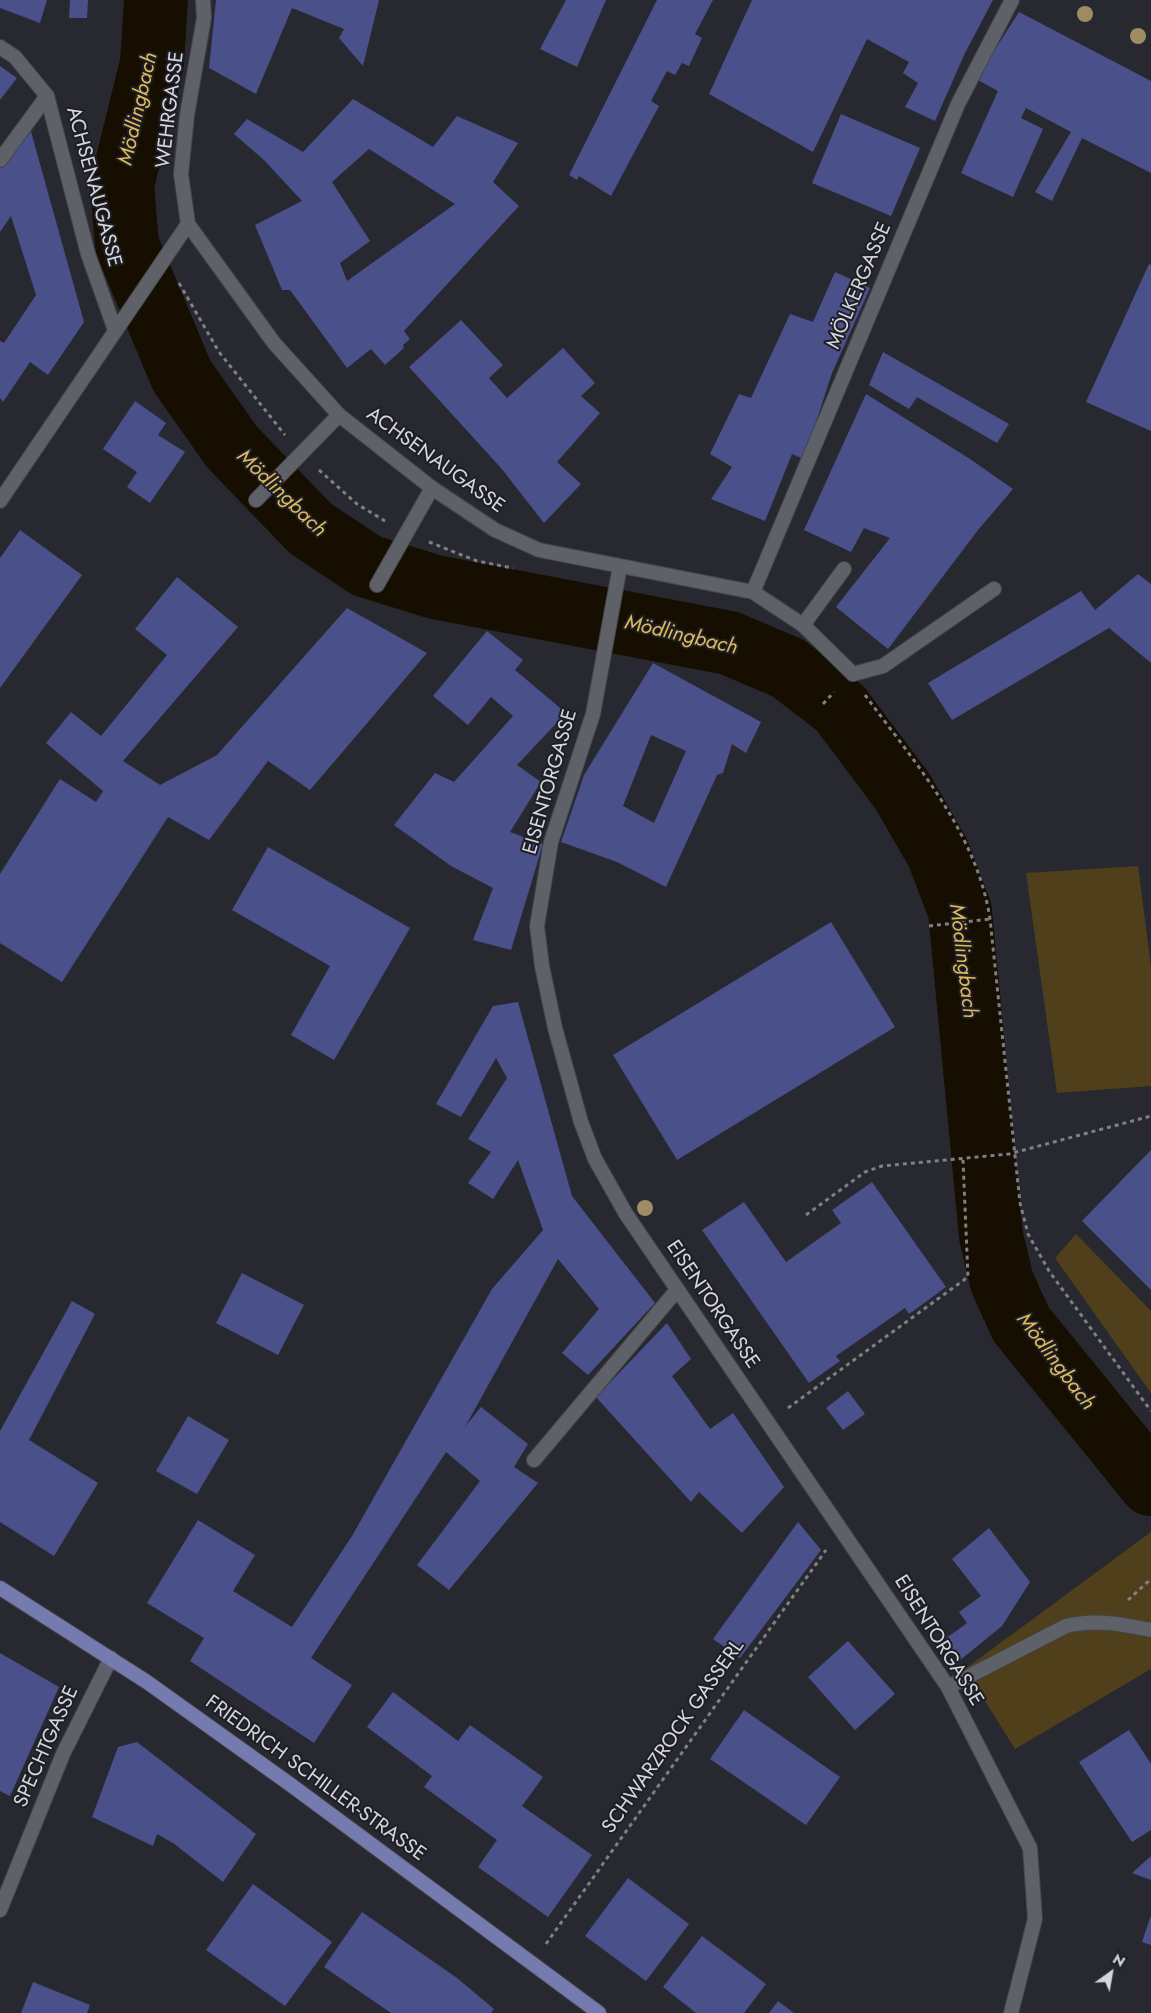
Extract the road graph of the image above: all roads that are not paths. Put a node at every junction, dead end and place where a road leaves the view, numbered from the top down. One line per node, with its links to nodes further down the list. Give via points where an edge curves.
1 (203, 0): 6 (street, WEHRGASSE, via 204,18 187,115 181,174)
2 (1012, 0): 16 (street, MÖLKERGASSE, via 958,104)
3 (0, 47): 4 (street, ACHSENAUGASSE, via 15,57)
4 (47, 96): 5 (street); 7 (street, ACHSENAUGASSE, via 88,254)
5 (0, 160)
6 (188, 224): 7 (street); 8 (street, ACHSENAUGASSE, via 274,344)
7 (115, 330): 11 (street)
8 (339, 415): 9 (street, ACHSENAUGASSE); 10 (street)
9 (432, 488): 12 (street, ACHSENAUGASSE, via 495,530 539,550); 14 (street)
10 (256, 500)
11 (0, 501)
12 (620, 566): 16 (street, ACHSENAUGASSE); 18 (street, EISENTORGASSE, via 593,714 551,842 537,926 555,1028 581,1122 596,1159 626,1214)
13 (844, 570): 17 (street)
14 (377, 586)
15 (994, 589): 17 (street, ACHSENAUGASSE, via 883,666 853,674)
16 (753, 592): 17 (street, ACHSENAUGASSE)
17 (803, 625)
18 (677, 1290): 19 (street); 23 (street, EISENTORGASSE)
19 (534, 1460)
20 (0, 1588): 22 (main road, FRIEDRICH SCHILLER-STRASSE)
21 (1151, 1630): 23 (street, via 1105,1621 1066,1626)
22 (111, 1658): 24 (street, SPECHTGASSE, via 63,1754); 25 (main road, FRIEDRICH SCHILLER-STRASSE, via 299,1791)
23 (948, 1688): 26 (street, EISENTORGASSE, via 1030,1848 1035,1919)
24 (0, 1910)
25 (598, 2013)
26 (1011, 2013)

